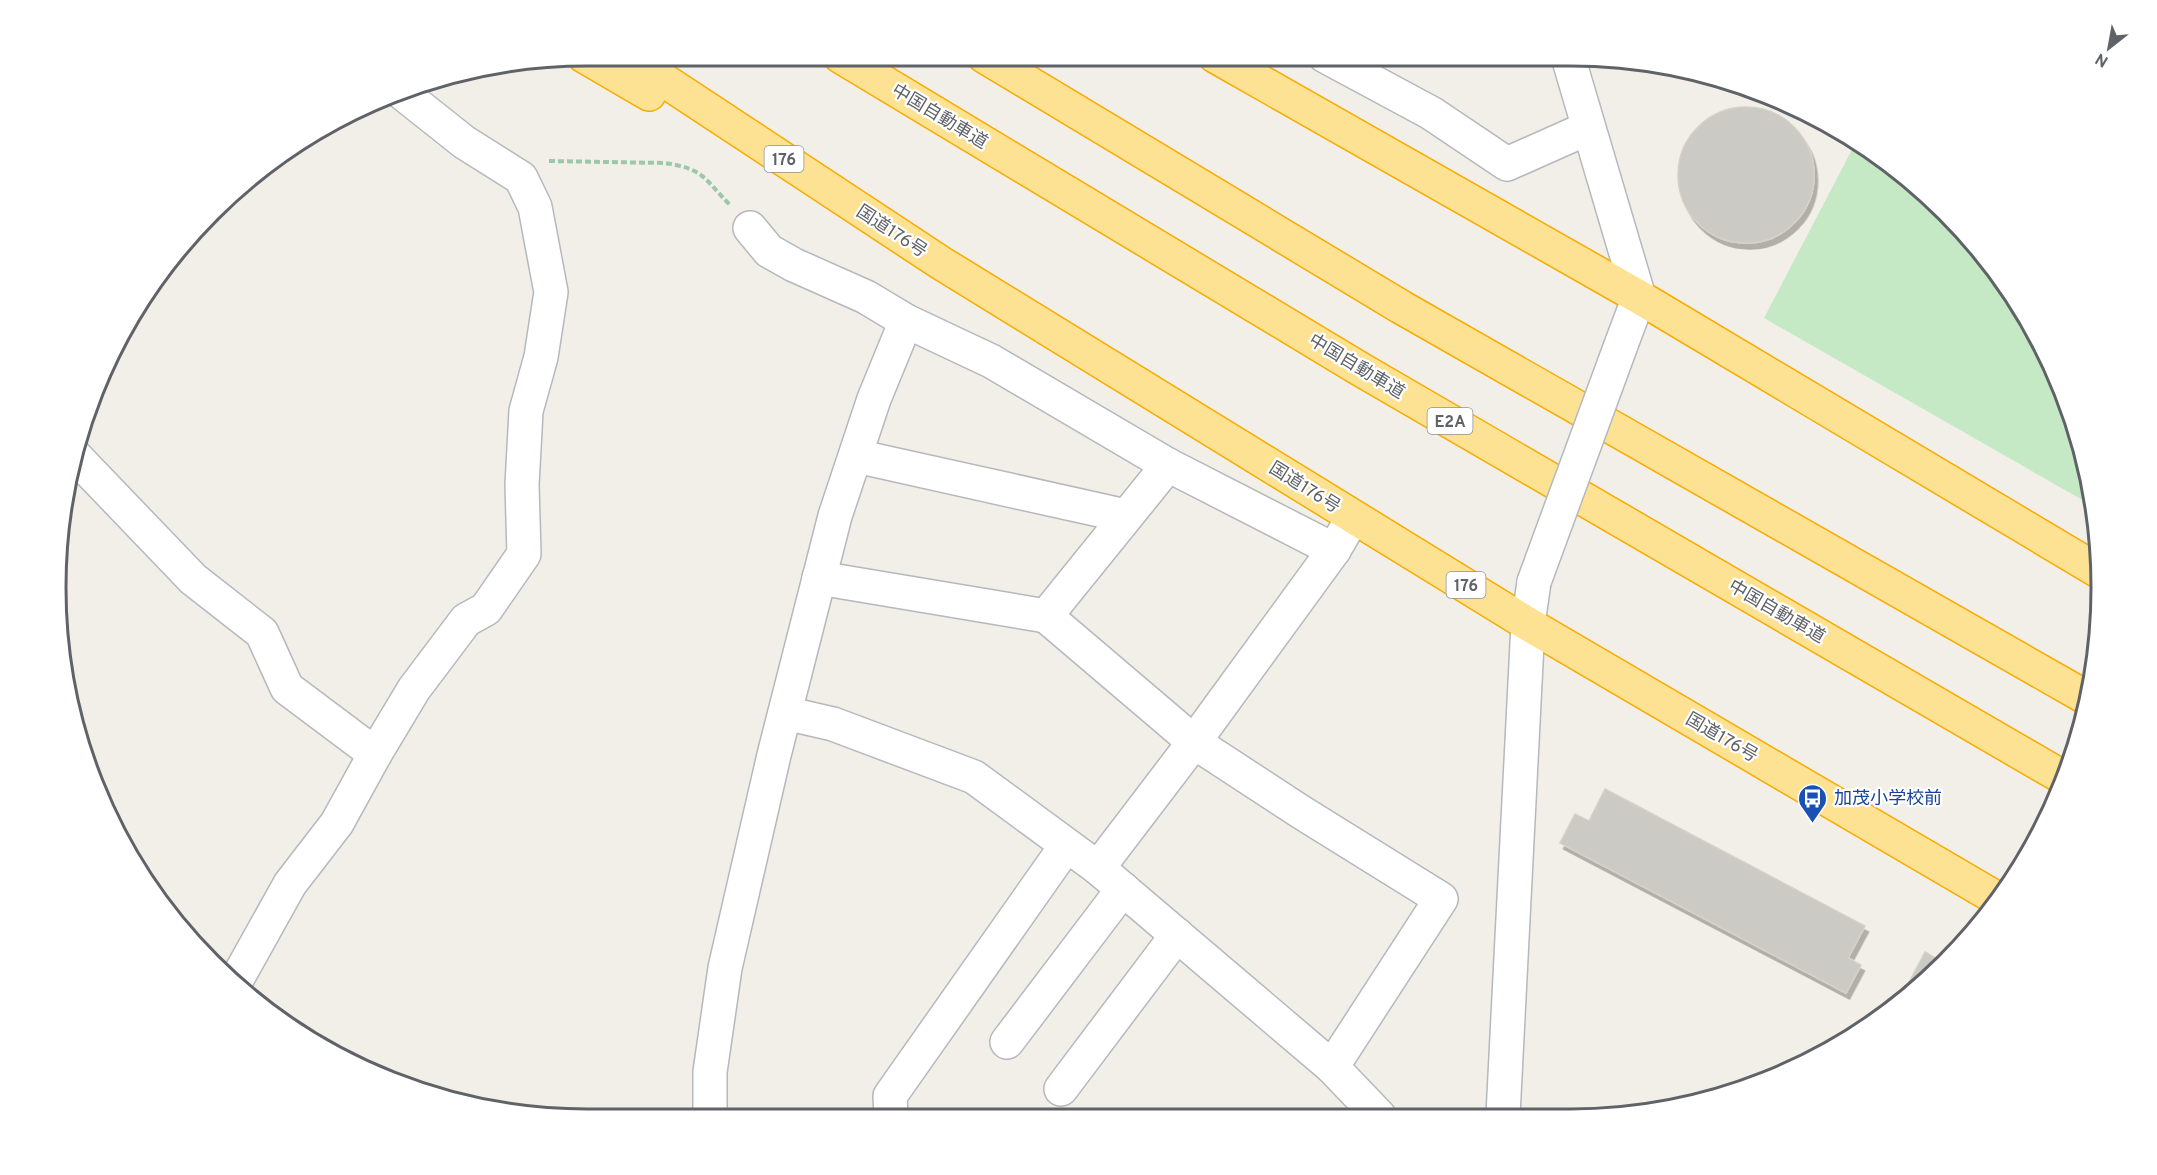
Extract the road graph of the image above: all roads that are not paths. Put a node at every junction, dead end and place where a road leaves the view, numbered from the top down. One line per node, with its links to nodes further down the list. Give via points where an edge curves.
1 (601, 66): 13 (highway)
2 (642, 66): 13 (highway, 国道176号 / 176)
3 (857, 66): 30 (highway, 中国自動車道 / E2A, via 1360,369)
4 (1001, 66): 26 (highway, via 1401,307)
5 (1233, 66): 14 (highway)
6 (1344, 66): 9 (street, via 1431,113 1507,164)
7 (1571, 66): 9 (street)
8 (409, 98): 10 (street)
9 (1588, 128): 14 (street)
10 (487, 157): 11 (street); 29 (street, via 520,178 535,207 551,292 541,357 526,411 524,554 486,609 466,620 414,689)
11 (537, 160)
12 (750, 228): 15 (street, via 769,251 866,297)
13 (941, 263): 20 (highway, 国道176号 / 176)
14 (1639, 297): 22 (highway); 25 (street, bridge, via 1534,582)
15 (906, 321): 16 (street); 18 (street, via 991,361)
16 (856, 456): 19 (street); 23 (street)
17 (82, 463): 29 (street, via 193,579 262,633 287,688)
18 (1168, 465): 19 (street); 21 (street)
19 (1126, 516): 24 (street)
20 (1353, 516): 21 (street); 25 (highway, 国道176号 / 176)
21 (1334, 550): 28 (street)
22 (2090, 566)
23 (819, 578): 24 (street); 27 (street)
24 (1046, 616): 28 (street)
25 (1528, 624): 34 (highway, 国道176号 / 176); 43 (street)
26 (2080, 694)
27 (785, 713): 31 (street, via 833,724 974,777); 40 (street, via 725,968 710,1072)
28 (1194, 742): 32 (street); 38 (street, via 1441,899)
29 (375, 754): 36 (street, via 337,823 290,884)
30 (2056, 773)
31 (1066, 846): 32 (street); 41 (street, via 890,1096)
32 (1098, 868): 33 (street)
33 (1123, 889): 35 (street); 37 (street)
34 (1990, 895)
35 (1177, 935): 38 (street); 39 (street)
36 (239, 975)
37 (1007, 1042)
38 (1332, 1067): 42 (street)
39 (1061, 1089)
40 (710, 1109)
41 (891, 1109)
42 (1372, 1109)
43 (1503, 1109)

